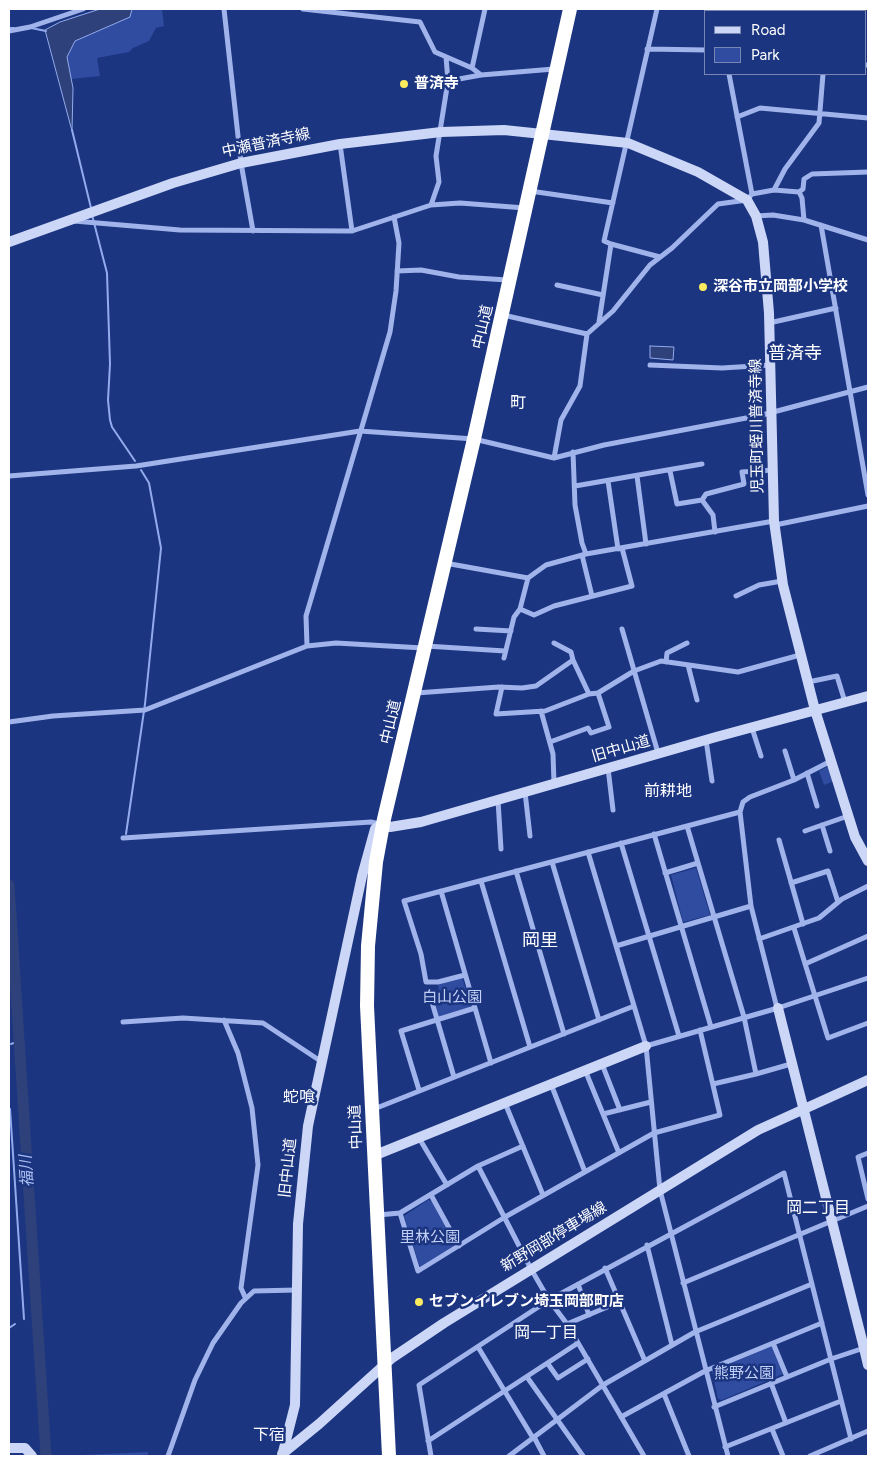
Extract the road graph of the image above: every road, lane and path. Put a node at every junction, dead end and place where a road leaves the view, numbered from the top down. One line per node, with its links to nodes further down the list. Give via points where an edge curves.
1 (83, 9): 7 (street)
2 (224, 9): 24 (street)
3 (303, 9): 10 (street, via 420,22 435,52)
4 (485, 9): 11 (street)
5 (570, 9): 12 (highway, 中山道)
6 (657, 9): 8 (street)
7 (9, 32)
8 (647, 49): 9 (street); 22 (street)
9 (704, 50)
10 (446, 57): 11 (street); 16 (street)
11 (472, 68): 13 (street)
12 (557, 69): 13 (street); 21 (highway, 中山道)
13 (482, 75): 16 (street)
14 (729, 75): 18 (street)
15 (823, 75): 17 (street)
16 (448, 81): 20 (street)
17 (819, 113): 18 (street, via 760,108); 19 (street); 26 (street, via 818,123)
18 (737, 117): 29 (street)
19 (868, 118)
20 (441, 132): 21 (main road, 中瀬普済寺線); 23 (main road, 中瀬普済寺線); 31 (street, via 436,156 439,182)
21 (542, 133): 22 (main road); 27 (highway, 中山道)
22 (628, 143): 29 (main road); 30 (street)
23 (340, 144): 24 (main road, 中瀬普済寺線); 39 (street)
24 (241, 163): 35 (main road, 中瀬普済寺線, via 173,183); 38 (street)
25 (868, 172): 28 (street, via 812,174 804,179 804,189)
26 (774, 190): 28 (street); 29 (street)
27 (529, 191): 30 (street); 32 (highway, 中山道)
28 (799, 192): 36 (street)
29 (750, 197): 33 (main road, 児玉町蛭川普済寺線); 43 (street, via 718,204)
30 (613, 203): 42 (street, via 604,241)
31 (431, 205): 32 (street, via 460,203); 34 (street)
32 (526, 208): 45 (highway, 中山道)
33 (756, 216): 36 (street); 51 (main road, 児玉町蛭川普済寺線, via 763,242)
34 (394, 217): 39 (street); 44 (street, via 398,243)
35 (70, 220): 38 (street, via 180,230); 41 (main road, 中瀬普済寺線)
36 (804, 220): 37 (street)
37 (821, 224): 40 (street); 48 (street)
38 (253, 231): 39 (street)
39 (352, 232)
40 (868, 240)
41 (9, 242)
42 (611, 244): 43 (street); 47 (street)
43 (660, 257): 50 (street)
44 (397, 270): 45 (street); 58 (street, via 390,332)
45 (510, 280): 49 (highway, 中山道)
46 (556, 285): 47 (street)
47 (603, 295): 50 (street)
48 (836, 308): 51 (street); 56 (street)
49 (502, 315): 52 (street); 59 (highway, 中山道)
50 (599, 323): 52 (street)
51 (770, 323): 54 (main road, 児玉町蛭川普済寺線)
52 (587, 334): 61 (street, via 580,386 561,420)
53 (650, 365): 54 (street, via 722,368)
54 (771, 365): 57 (main road, 児玉町蛭川普済寺線)
55 (868, 387): 56 (street)
56 (850, 391): 57 (street); 69 (street)
57 (773, 410): 60 (street, via 762,415); 63 (main road, 児玉町蛭川普済寺線)
58 (360, 431): 59 (street); 65 (street, via 136,466); 88 (street, via 306,616)
59 (474, 439): 61 (street); 77 (highway, 中山道)
60 (573, 452): 61 (street); 68 (street)
61 (554, 458)
62 (702, 464): 64 (street)
63 (774, 470): 70 (street, via 742,472 744,484 706,494); 72 (main road, 児玉町蛭川普済寺線)
64 (670, 471): 66 (street); 70 (street, via 677,504)
65 (9, 476)
66 (637, 476): 67 (street); 74 (street)
67 (608, 481): 68 (street); 75 (street)
68 (575, 486): 76 (street)
69 (868, 495)
70 (702, 500): 73 (street, via 713,515)
71 (868, 506): 72 (street)
72 (774, 523): 73 (street); 79 (main road, 児玉町蛭川普済寺線)
73 (715, 532): 74 (street)
74 (646, 544): 75 (street)
75 (620, 548): 76 (street); 80 (street, via 632,586)
76 (584, 555): 78 (street, via 546,565); 80 (street)
77 (444, 563): 78 (street); 89 (highway, 中山道)
78 (528, 578): 82 (street)
79 (782, 580): 81 (street); 91 (main road, 児玉町蛭川普済寺線)
80 (592, 596): 82 (street, via 534,615)
81 (736, 596)
82 (520, 609): 85 (street, via 514,617)
83 (476, 629): 85 (street)
84 (622, 629): 96 (street)
85 (511, 631): 90 (street)
86 (554, 642): 93 (street, via 571,652)
87 (687, 644): 94 (street, via 667,653)
88 (307, 646): 89 (street, via 336,643); 107 (street, via 145,710)
89 (425, 647): 90 (street); 99 (highway, 中山道)
90 (505, 651): 92 (street)
91 (800, 655): 95 (street, via 738,672); 97 (main road, 児玉町蛭川普済寺線)
92 (504, 658)
93 (573, 660): 98 (street, via 536,686); 101 (street)
94 (666, 662): 95 (street); 96 (street)
95 (688, 665): 103 (street)
96 (634, 671): 100 (street); 112 (street)
97 (807, 682): 104 (street, via 838,676); 105 (main road, 児玉町蛭川普済寺線)
98 (502, 687): 99 (street); 106 (street, via 496,714)
99 (414, 693): 126 (highway, 中山道)
100 (598, 693): 101 (street); 110 (street, via 609,727 591,733 588,728)
101 (589, 694): 106 (street)
102 (868, 696): 104 (main road, 旧中山道)
103 (696, 700)
104 (845, 702): 105 (main road, 旧中山道)
105 (815, 710): 108 (main road, 旧中山道); 114 (main road, 児玉町蛭川普済寺線)
106 (542, 711): 110 (street)
107 (9, 722)
108 (752, 727): 109 (main road, 旧中山道); 113 (street)
109 (706, 740): 112 (main road, 旧中山道); 118 (street)
110 (550, 742): 119 (street)
111 (785, 751): 117 (street)
112 (658, 754): 115 (main road, 旧中山道)
113 (761, 756)
114 (831, 761): 116 (street); 125 (main road, 児玉町蛭川普済寺線)
115 (608, 768): 119 (main road, 旧中山道); 123 (street)
116 (807, 773): 117 (street); 122 (street)
117 (794, 780): 124 (street, via 750,797 743,802)
118 (712, 782)
119 (554, 783): 120 (main road, 旧中山道)
120 (525, 792): 121 (main road, 旧中山道); 131 (street)
121 (498, 800): 126 (main road, 旧中山道, via 421,822 390,828); 135 (street)
122 (817, 806)
123 (613, 810)
124 (740, 812): 128 (street); 149 (street)
125 (848, 816): 127 (street); 138 (main road, 児玉町蛭川普済寺線, via 855,837)
126 (383, 825): 132 (street, via 371,822); 144 (highway, 中山道); 144 (main road, 旧中山道, via 376,829)
127 (822, 825): 129 (street); 136 (street)
128 (687, 826): 130 (street); 140 (street)
129 (805, 831)
130 (654, 834): 134 (street); 142 (street)
131 (530, 836)
132 (123, 838)
133 (779, 840): 145 (street)
134 (621, 843): 137 (street); 154 (street)
135 (501, 849)
136 (830, 851)
137 (588, 852): 139 (street); 157 (street)
138 (868, 859)
139 (552, 862): 141 (street); 169 (street)
140 (698, 863): 142 (street); 150 (street)
141 (516, 871): 143 (street); 174 (street)
142 (665, 873): 152 (street)
143 (481, 881): 147 (street); 177 (street)
144 (370, 882): 178 (main road, 旧中山道); 192 (highway, 中山道, via 367,1006)
145 (791, 883): 148 (street, via 828,871); 151 (street)
146 (868, 886): 148 (street)
147 (441, 892): 159 (street); 159 (street, via 404,901 421,954 426,982)
148 (838, 902): 151 (street, via 819,918)
149 (751, 906): 150 (street); 156 (street)
150 (714, 916): 152 (street); 166 (street)
151 (803, 924): 153 (street)
152 (681, 926): 154 (street); 172 (street)
153 (794, 928): 156 (street); 158 (street)
154 (649, 936): 157 (street); 175 (street)
155 (868, 936): 158 (street)
156 (759, 939): 165 (street)
157 (616, 946): 163 (street)
158 (804, 964): 162 (street)
159 (465, 975): 164 (street)
160 (868, 978): 162 (street)
161 (429, 992): 168 (street)
162 (814, 997): 165 (street); 171 (street, via 828,1038)
163 (634, 1006): 169 (street); 176 (street)
164 (475, 1008): 168 (street); 179 (street)
165 (778, 1008): 166 (street); 181 (main road)
166 (744, 1017): 172 (street); 183 (street)
167 (224, 1020): 170 (street, via 183,1018); 178 (street, via 269,1025); 223 (street, via 238,1053 252,1108 258,1165 241,1288)
168 (437, 1020): 184 (street); 188 (street, via 401,1030)
169 (599, 1020): 174 (street)
170 (122, 1022)
171 (868, 1023)
172 (711, 1027): 173 (street)
173 (700, 1030): 175 (street); 187 (street)
174 (564, 1034): 177 (street)
175 (679, 1036): 176 (street)
176 (646, 1046): 180 (main road); 189 (street)
177 (530, 1047): 179 (street)
178 (322, 1062): 222 (main road, 旧中山道, via 308,1126 298,1224)
179 (492, 1063): 184 (street)
180 (602, 1063): 182 (main road); 193 (street)
181 (791, 1064): 183 (street); 191 (main road)
182 (585, 1070): 186 (main road); 194 (street)
183 (756, 1074): 187 (street)
184 (454, 1077): 188 (street)
185 (868, 1080): 191 (main road, 新野岡部停車場線)
186 (551, 1084): 190 (main road); 202 (street)
187 (713, 1084): 195 (street, via 720,1115)
188 (419, 1090): 192 (street)
189 (651, 1102): 193 (street); 195 (street)
190 (505, 1103): 196 (main road); 197 (street)
191 (802, 1108): 204 (main road, 新野岡部停車場線, via 758,1130); 212 (main road)
192 (371, 1110): 200 (highway, 中山道)
193 (620, 1110): 194 (street)
194 (603, 1114): 198 (street)
195 (654, 1133): 198 (street); 204 (street)
196 (420, 1138): 200 (main road); 203 (street)
197 (523, 1146): 201 (street); 206 (street)
198 (619, 1153): 202 (street)
199 (868, 1153): 207 (street, via 858,1157)
200 (373, 1156): 210 (highway, 中山道)
201 (478, 1166): 203 (street); 211 (street)
202 (585, 1172): 206 (street)
203 (447, 1185): 205 (street)
204 (660, 1190): 213 (street); 217 (main road, 新野岡部停車場線)
205 (431, 1195): 209 (street); 216 (street)
206 (543, 1196): 211 (street)
207 (868, 1199)
208 (868, 1206): 212 (street)
209 (400, 1213): 210 (street); 216 (street, via 418,1270)
210 (376, 1215): 239 (highway, 中山道)
211 (504, 1217): 216 (street); 217 (street)
212 (832, 1221): 214 (street); 234 (main road)
213 (670, 1233): 214 (street, via 784,1173); 215 (street); 219 (street)
214 (800, 1235): 219 (street); 221 (street)
215 (647, 1245): 218 (street); 232 (street)
216 (459, 1246)
217 (531, 1268): 224 (street); 239 (main road, 新野岡部停車場線)
218 (605, 1268): 220 (street); 225 (street)
219 (683, 1283): 229 (street)
220 (578, 1284): 224 (street); 226 (street)
221 (812, 1284): 227 (street); 229 (street)
222 (296, 1290): 223 (street, via 254,1290); 260 (main road, 旧中山道, via 295,1405)
223 (245, 1297): 262 (street, via 213,1343 195,1380)
224 (549, 1300): 228 (street); 233 (street)
225 (619, 1302): 226 (street); 237 (street)
226 (589, 1315): 228 (street)
227 (822, 1323): 231 (street); 236 (street)
228 (567, 1324): 230 (street)
229 (696, 1332): 232 (street); 241 (street)
230 (578, 1343): 235 (street); 238 (street)
231 (773, 1343): 241 (street); 243 (street)
232 (672, 1345): 237 (street)
233 (478, 1347): 246 (street); 257 (street, via 419,1384)
234 (866, 1347): 236 (street); 240 (main road)
235 (588, 1359): 238 (street, via 558,1378); 245 (street)
236 (831, 1359): 243 (street); 248 (street)
237 (645, 1361): 245 (street)
238 (548, 1364): 242 (street)
239 (383, 1365): 260 (main road, 新野岡部停車場線); 263 (highway, 中山道)
240 (868, 1365)
241 (705, 1371): 247 (street); 249 (street)
242 (527, 1377): 246 (street); 251 (street)
243 (787, 1377): 244 (street)
244 (771, 1384): 249 (street); 252 (street)
245 (603, 1385): 250 (street); 251 (street)
246 (506, 1392): 255 (street); 257 (street)
247 (664, 1394): 250 (street); 269 (street)
248 (841, 1401): 252 (street); 256 (street)
249 (714, 1406): 258 (street)
250 (622, 1417): 268 (street)
251 (557, 1420): 255 (street); 267 (street)
252 (786, 1423): 253 (street)
253 (772, 1429): 258 (street); 271 (street)
254 (868, 1431): 256 (street)
255 (533, 1438): 265 (street); 266 (street)
256 (851, 1439): 272 (street)
257 (428, 1441): 264 (street)
258 (725, 1447): 270 (street)
259 (9, 1448): 261 (main road, via 25,1448)
260 (281, 1455)
261 (32, 1456)
262 (168, 1456)
263 (389, 1456)
264 (431, 1456)
265 (509, 1456)
266 (544, 1456)
267 (583, 1456)
268 (644, 1456)
269 (689, 1456)
270 (728, 1456)
271 (783, 1456)
272 (810, 1456)

